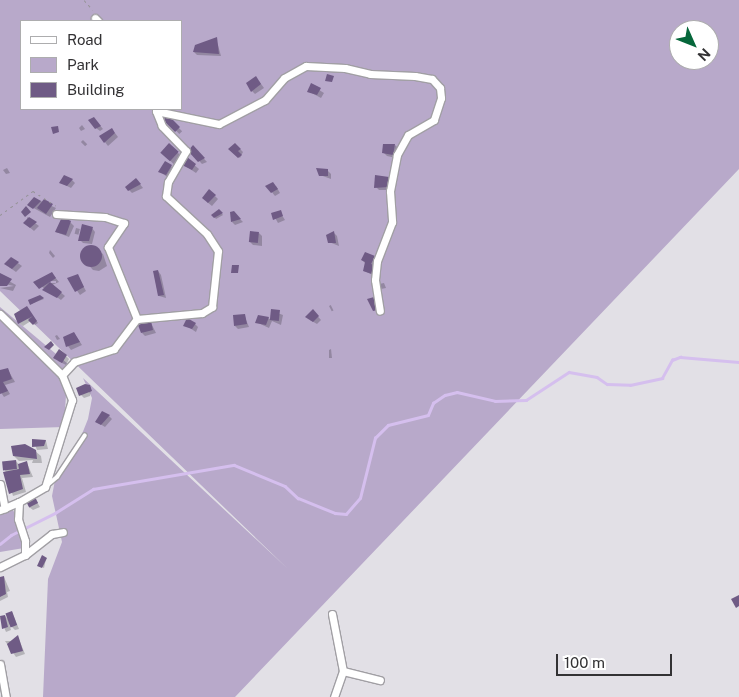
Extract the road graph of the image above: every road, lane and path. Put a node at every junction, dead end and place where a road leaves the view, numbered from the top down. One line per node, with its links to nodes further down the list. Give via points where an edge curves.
1 (84, 0): 2 (path)
2 (96, 20)
3 (158, 110): 9 (street, via 156,114 162,126 186,151 168,182 166,196 214,242 218,251 218,273 208,310)
4 (163, 110): 7 (street, via 219,124 265,100 284,78 306,66 415,76 437,82 441,98 437,115 430,123 408,135 397,155 390,191 392,222 377,260 375,280)
5 (56, 214): 6 (path, via 55,202 33,191); 9 (street, via 105,217 124,223 108,247)
6 (0, 215)
7 (380, 310)
8 (0, 314): 10 (street)
9 (137, 319): 10 (street, via 114,349 74,362)
10 (62, 375): 13 (street, via 72,400)
11 (85, 435): 13 (lane, via 57,477)
12 (0, 484): 15 (street)
13 (45, 488): 14 (street)
14 (18, 502): 15 (street); 17 (street)
15 (3, 509)
16 (63, 532): 17 (street, via 52,534)
17 (25, 555): 18 (street)
18 (0, 567)
19 (332, 614): 21 (street)
20 (0, 664): 23 (street)
21 (342, 671): 22 (street); 24 (street)
22 (380, 680)
23 (6, 697)
24 (334, 697)

